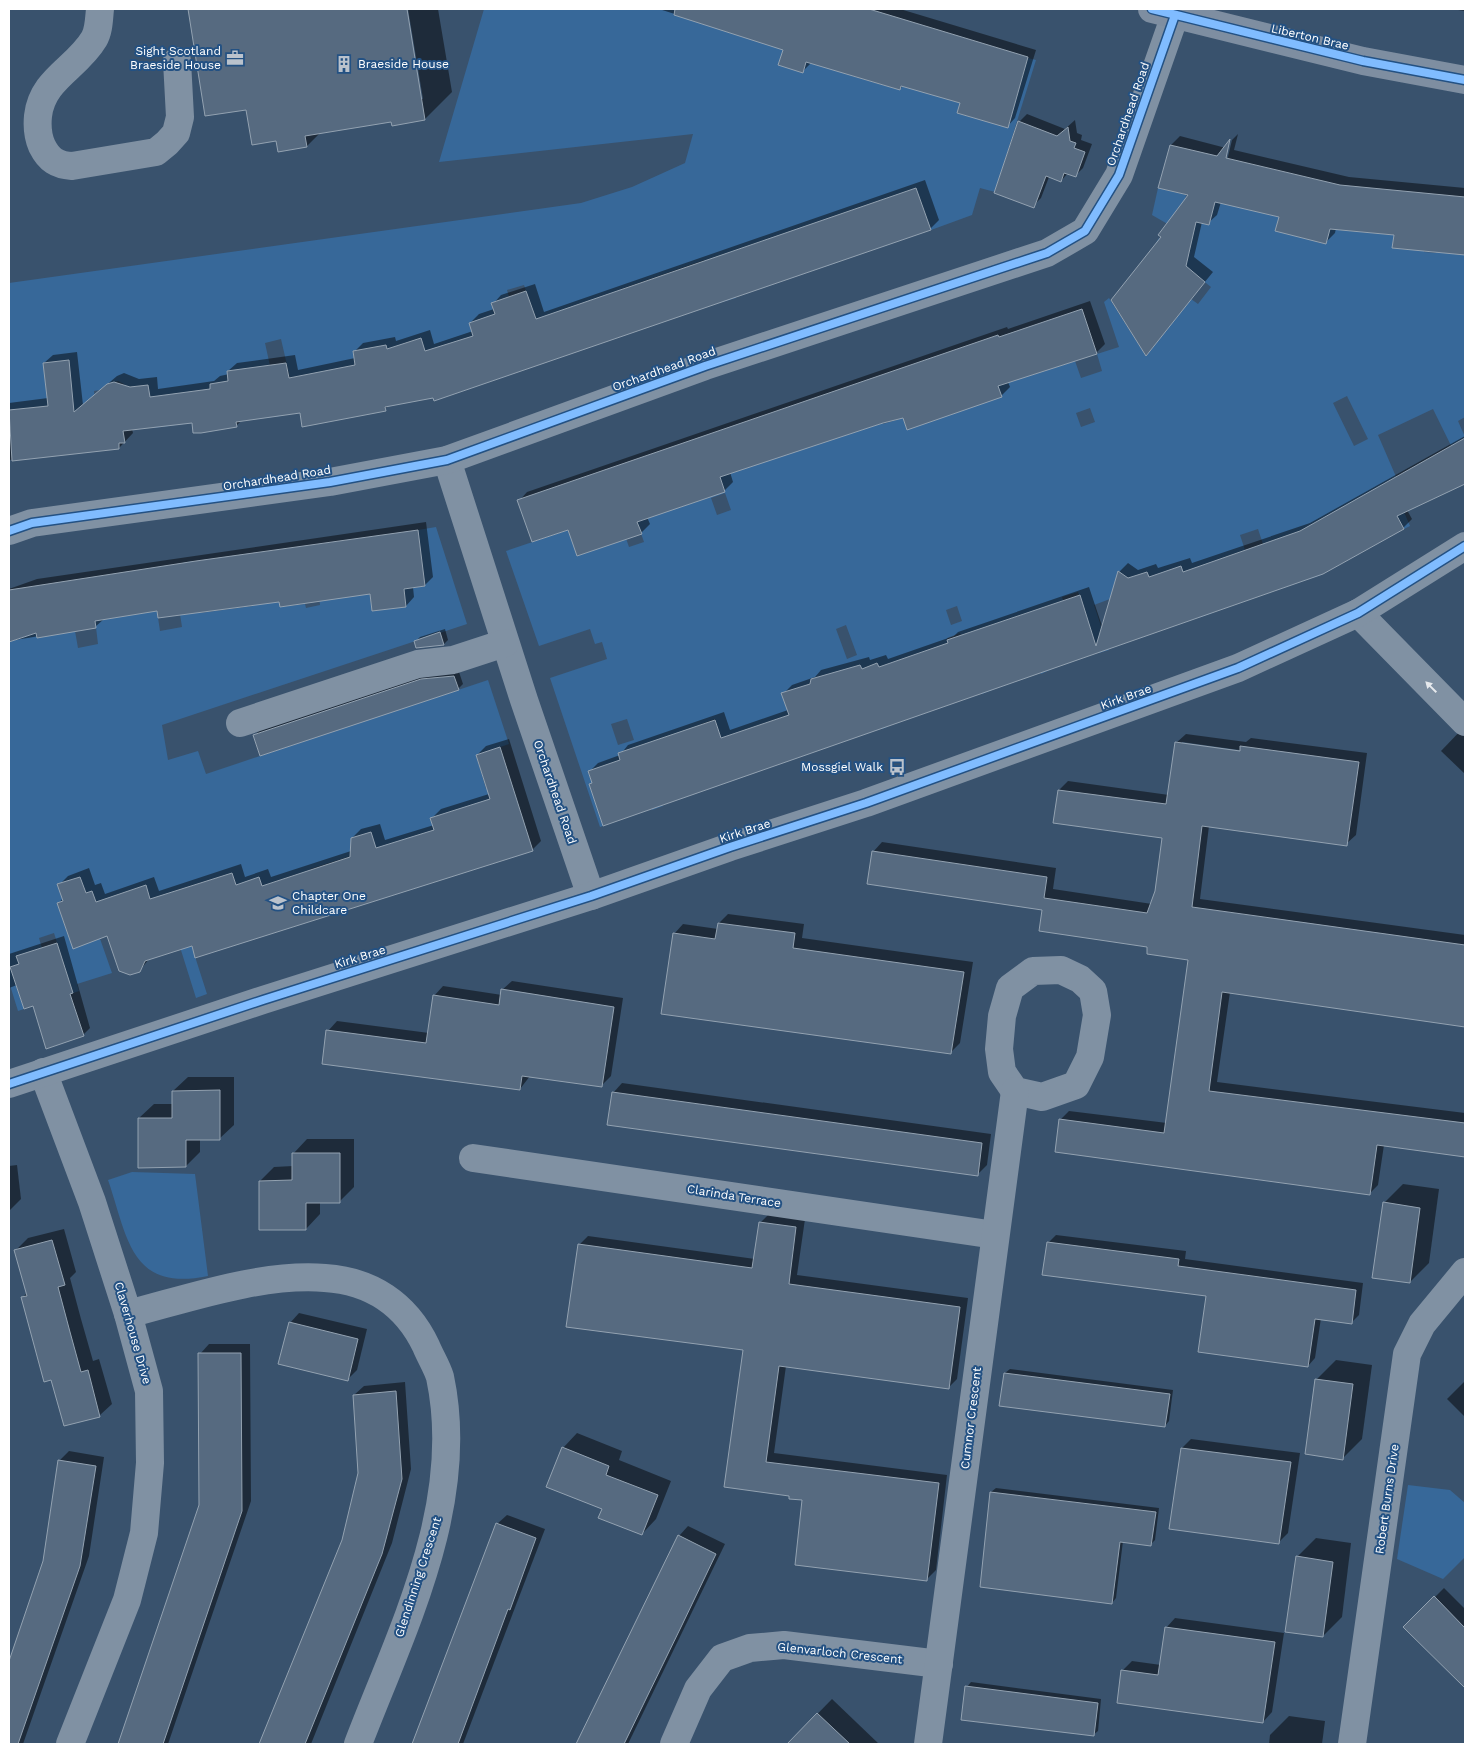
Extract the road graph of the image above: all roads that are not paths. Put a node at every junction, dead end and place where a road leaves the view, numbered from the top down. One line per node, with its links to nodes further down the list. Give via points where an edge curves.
1 (100, 9): 4 (street, via 95,38 45,91 37,125 47,157 60,165 72,166 156,152 176,133 180,116)
2 (1163, 12): 3 (main road, Liberton Brae); 6 (street, Orchardhead Road, via 1119,175 1084,231 1047,253 705,366)
3 (1202, 16): 5 (main road, Liberton Brae, via 1363,62)
4 (177, 61)
5 (1465, 80)
6 (447, 460): 7 (street, Orchardhead Road, via 330,482 32,523); 10 (street, Orchardhead Road)
7 (9, 531)
8 (1465, 546): 9 (street, Kirk Brae)
9 (1358, 613): 11 (street, one-way to 9); 13 (street, Kirk Brae, via 1238,668 866,803)
10 (505, 643): 12 (street, via 454,660 418,664); 13 (street, Orchardhead Road)
11 (1465, 722)
12 (240, 723)
13 (591, 896): 14 (street, Kirk Brae)
14 (43, 1072): 15 (street, Kirk Brae); 20 (street, Claverhouse Drive, via 92,1202)
15 (9, 1084)
16 (1015, 1091): 16 (street, via 1002,1072 999,1049 1002,1016 1010,988 1033,971 1061,970 1080,979 1093,991 1097,1015 1090,1057 1076,1084 1042,1097); 18 (street, Cumnor Crescent)
17 (473, 1158): 18 (street, Clarinda Terrace)
18 (995, 1235): 21 (street, Cumnor Crescent)
19 (1465, 1272): 26 (street, Robert Burns Drive, via 1422,1324 1408,1354)
20 (128, 1314): 22 (street, Claverhouse Drive, via 149,1390 150,1463 144,1533 127,1600); 23 (street, Glendinning Crescent, via 278,1279 325,1278 361,1285 388,1297 418,1328 439,1375 444,1414 445,1472 440,1510 412,1602)
21 (939, 1664): 24 (street, Glenvarloch Crescent, via 784,1645 750,1648 722,1658 698,1689); 25 (street, Cumnor Crescent)
22 (70, 1744)
23 (358, 1744)
24 (674, 1744)
25 (928, 1744)
26 (1352, 1744)

